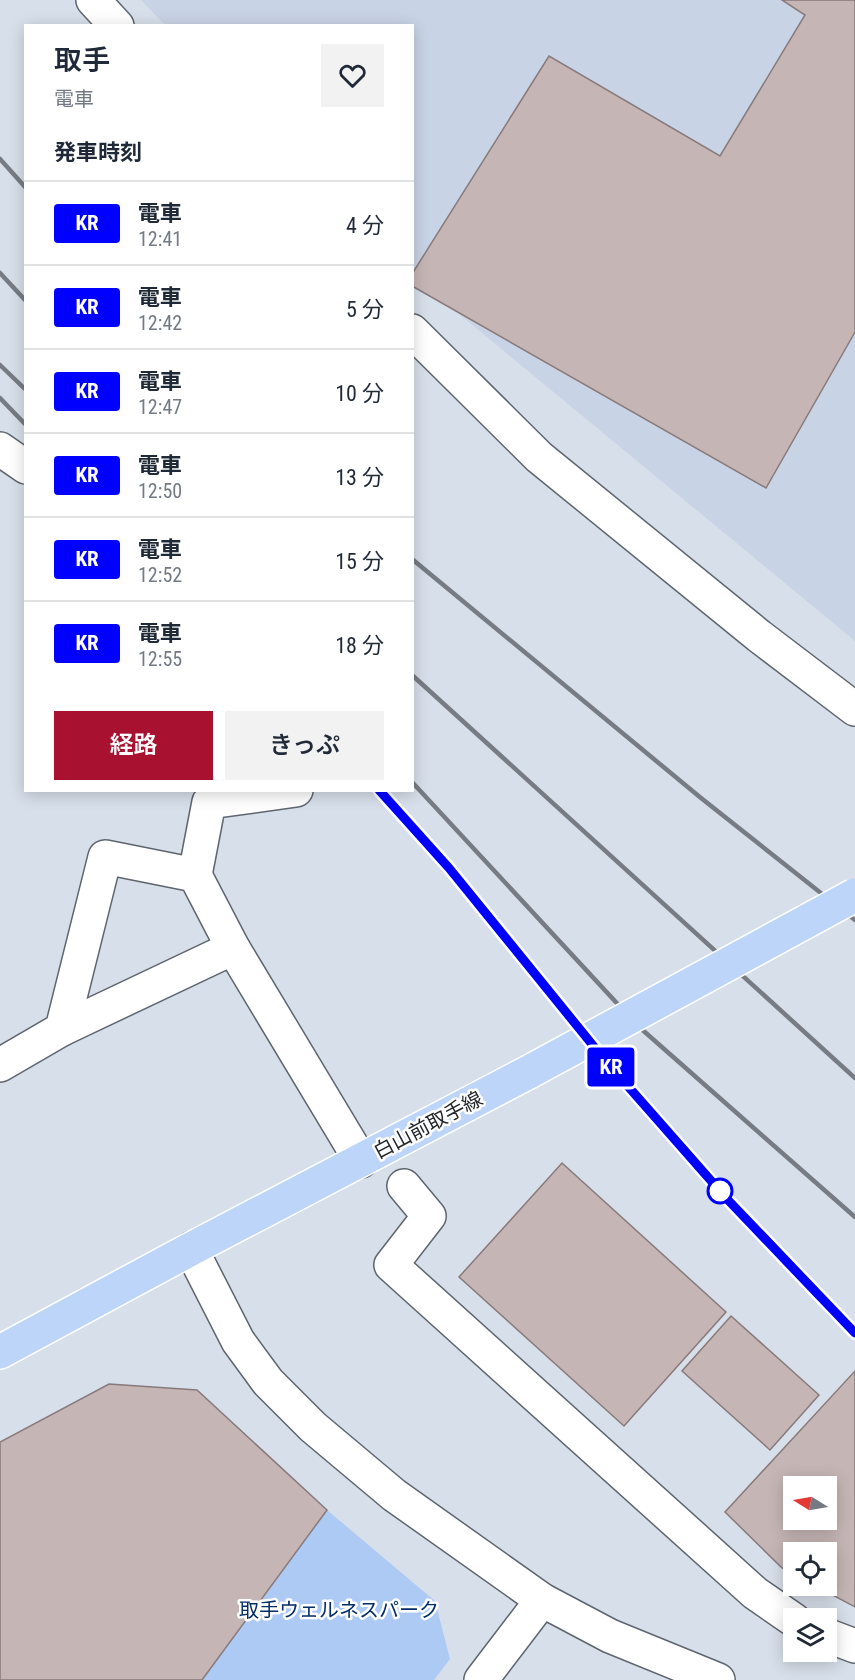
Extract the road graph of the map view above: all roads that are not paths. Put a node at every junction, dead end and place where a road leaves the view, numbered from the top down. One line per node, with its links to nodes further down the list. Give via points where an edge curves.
1 (93, 0): 2 (street)
2 (115, 24)
3 (414, 333): 6 (street, via 539,457)
4 (0, 449): 5 (street)
5 (24, 466)
6 (855, 709)
7 (282, 792): 8 (street, via 209,802)
8 (195, 875): 10 (street); 11 (street, via 105,857)
9 (855, 895): 13 (main road, 白山前取手線, bridge)
10 (233, 948): 11 (street); 13 (street)
11 (62, 1029): 12 (street)
12 (0, 1065)
13 (361, 1161): 15 (main road, 白山前取手線)
14 (404, 1186): 18 (street, via 429,1216 391,1264 755,1593)
15 (191, 1249): 16 (main road, 白山前取手線); 17 (street, via 238,1341 268,1382 313,1427 394,1495)
16 (0, 1352)
17 (542, 1600): 21 (street); 22 (street, via 610,1636)
18 (783, 1612)
19 (837, 1639): 20 (street)
20 (855, 1646)
21 (481, 1680)
22 (718, 1680)

